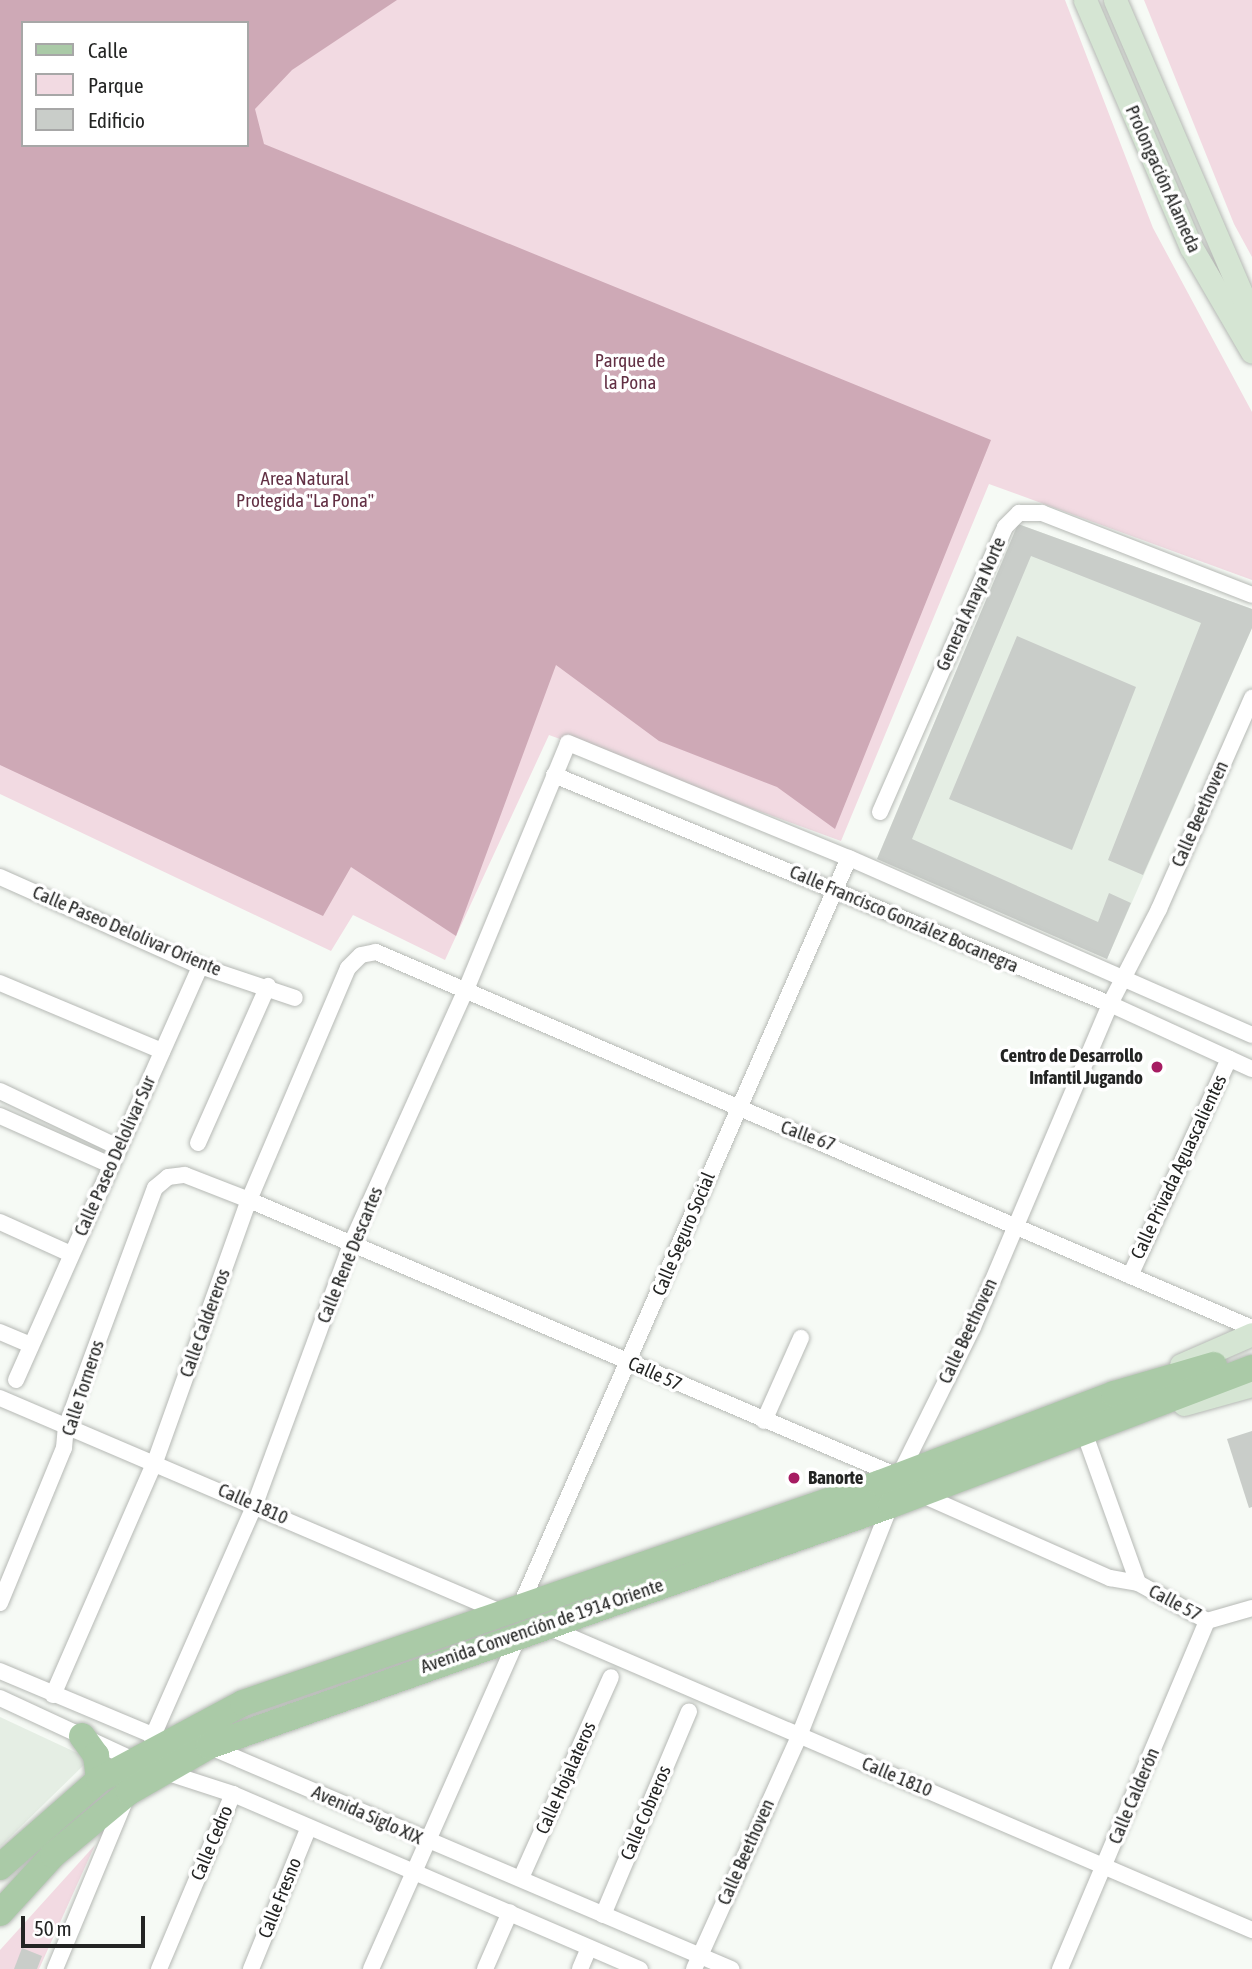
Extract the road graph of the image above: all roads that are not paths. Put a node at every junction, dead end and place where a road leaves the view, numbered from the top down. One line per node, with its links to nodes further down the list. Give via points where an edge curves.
1 (1085, 0): 4 (main road, Prolongación Alameda, via 1191,247)
2 (1115, 0): 3 (main road, Prolongación Alameda)
3 (1252, 318)
4 (1252, 352)
5 (1252, 594): 9 (street, General Anaya Norte, via 1042,513 1019,513 1005,527)
6 (1252, 698): 15 (street, Calle Beethoven)
7 (568, 743): 8 (street, Calle René Descartes); 10 (street, Calle Francisco González Bocanegra)
8 (554, 775): 12 (street, Calle Francisco González Bocanegra); 18 (street, Calle René Descartes)
9 (880, 813)
10 (849, 859): 12 (street, Calle Seguro Social); 15 (street, Calle Francisco González Bocanegra)
11 (0, 877): 14 (street, Calle Paseo Delolivar Oriente)
12 (835, 891): 20 (street, Calle Francisco González Bocanegra); 26 (street, Calle Seguro Social)
13 (361, 955): 18 (street, Calle 67, via 376,953); 32 (street, Calle Caldereros, via 348,968)
14 (200, 966): 17 (street, Calle Paseo Delolivar Oriente); 22 (street, Calle Paseo Delolivar Sur)
15 (1125, 980): 20 (street, Calle Beethoven); 21 (street, Calle Francisco González Bocanegra)
16 (0, 982): 22 (street)
17 (268, 986): 19 (street, Calle Paseo Delolivar Oriente); 28 (street)
18 (465, 992): 26 (street, Calle 67); 35 (street, Calle René Descartes)
19 (295, 998)
20 (1110, 1004): 23 (street, Calle Francisco González Bocanegra); 34 (street, Calle Beethoven)
21 (1252, 1035)
22 (162, 1051): 29 (street, Calle Paseo Delolivar Sur)
23 (1229, 1059): 24 (street, Calle Francisco González Bocanegra); 37 (street, Calle Privada Aguascalientes)
24 (1252, 1069)
25 (0, 1091): 29 (street)
26 (737, 1111): 34 (street, Calle 67, via 836,1146); 44 (street, Calle Seguro Social)
27 (0, 1116): 30 (street)
28 (198, 1143)
29 (118, 1147): 30 (street, Calle Paseo Delolivar Sur)
30 (110, 1166): 36 (street, Calle Paseo Delolivar Sur)
31 (168, 1177): 32 (street, Calle 57, via 185,1175); 53 (street, Calle Torneros, via 155,1188)
32 (249, 1200): 35 (street, Calle 57); 55 (street, Calle Caldereros)
33 (0, 1223): 36 (street)
34 (1015, 1225): 37 (street, Calle 67); 56 (street, Calle Beethoven, via 973,1327)
35 (351, 1244): 44 (street, Calle 57); 58 (street, Calle René Descartes)
36 (71, 1254): 42 (street, Calle Paseo Delolivar Sur)
37 (1130, 1276): 38 (street, Calle 67)
38 (1252, 1328)
39 (0, 1332): 42 (street)
40 (1252, 1334): 49 (main road, Avenida Convención de 1914 Oriente)
41 (801, 1338): 52 (street)
42 (30, 1345): 46 (street, Calle Paseo Delolivar Sur)
43 (1252, 1351): 47 (main road, Avenida Convención de 1914 Oriente)
44 (629, 1363): 52 (street, Calle 57); 63 (street, Calle Seguro Social)
45 (1252, 1368): 47 (main road, Avenida Convención de 1914 Oriente)
46 (16, 1380)
47 (1194, 1380): 49 (main road, Avenida Convención de 1914 Oriente); 51 (main road, Avenida Convención de 1914 Oriente)
48 (1252, 1385): 51 (main road, Avenida Convención de 1914 Oriente)
49 (1114, 1394): 56 (main road, Avenida Convención de 1914 Oriente)
50 (0, 1398): 53 (street, Calle 1810)
51 (1130, 1418): 54 (main road, Avenida Convención de 1914 Oriente)
52 (764, 1421): 56 (street, Calle 57)
53 (66, 1427): 55 (street, Calle 1810); 61 (street, Calle Torneros, via 64,1448)
54 (1084, 1432): 57 (main road, Avenida Convención de 1914 Oriente); 60 (street, Calle 57)
55 (155, 1462): 58 (street, Calle 1810); 67 (street, Calle Caldereros)
56 (899, 1476): 57 (street, Calle 57); 59 (street, Calle Beethoven); 63 (main road, Avenida Convención de 1914 Oriente)
57 (920, 1493): 59 (main road, Avenida Convención de 1914 Oriente); 60 (street, Calle 57, via 1110,1578)
58 (255, 1504): 63 (street, Calle 1810); 72 (street, Calle René Descartes)
59 (891, 1505): 63 (main road, Avenida Convención de 1914 Oriente); 70 (street, Calle Beethoven)
60 (1138, 1584): 64 (street, Calle 57)
61 (0, 1602)
62 (1252, 1608): 64 (street, Calle 57)
63 (522, 1620): 70 (street, Calle 1810); 72 (main road, Avenida Convención de 1914 Oriente, via 243,1703); 73 (main road, Avenida Convención de 1914 Oriente); 80 (street, Calle Seguro Social)
64 (1207, 1621): 81 (street, Calle Calderón)
65 (0, 1671): 67 (street, Avenida Siglo XIX)
66 (611, 1677): 84 (street, Calle Hojalateros)
67 (53, 1695): 72 (street, Avenida Siglo XIX)
68 (0, 1698): 71 (street, Avenida Siglo XIX)
69 (689, 1711): 87 (street, Calle Cobreros)
70 (799, 1735): 81 (street, Calle 1810); 90 (street, Calle Beethoven)
71 (82, 1736): 74 (street, Avenida Siglo XIX); 76 (main road, via 96,1755)
72 (162, 1739): 73 (street, Avenida Siglo XIX); 74 (main road, Avenida Convención de 1914 Oriente)
73 (209, 1746): 75 (main road, Avenida Convención de 1914 Oriente); 80 (street, Avenida Siglo XIX)
74 (134, 1760): 75 (street, Avenida Siglo XIX); 76 (main road, Avenida Convención de 1914 Oriente)
75 (167, 1773): 77 (main road, Avenida Convención de 1914 Oriente); 78 (street, Avenida Siglo XIX)
76 (99, 1780): 82 (main road, Avenida Convención de 1914 Oriente)
77 (129, 1792): 86 (main road, Avenida Convención de 1914 Oriente, via 53,1855); 91 (street)
78 (233, 1794): 79 (street, Avenida Siglo XIX); 92 (street, Calle Cedro)
79 (309, 1827): 83 (street, Avenida Siglo XIX); 93 (street, Calle Fresno)
80 (428, 1842): 83 (street, Calle Seguro Social); 84 (street, Avenida Siglo XIX)
81 (1106, 1865): 88 (street, Calle 1810); 99 (street, Calle Calderón)
82 (0, 1867)
83 (413, 1873): 85 (street, Avenida Siglo XIX); 94 (street, Calle Seguro Social)
84 (521, 1878): 87 (street, Avenida Siglo XIX)
85 (510, 1912): 89 (street, Avenida Siglo XIX); 95 (street)
86 (0, 1913)
87 (603, 1915): 90 (street, Avenida Siglo XIX)
88 (1252, 1930)
89 (589, 1948): 96 (street); 97 (street, Avenida Siglo XIX)
90 (696, 1962): 98 (street, Avenida Siglo XIX)
91 (55, 1969)
92 (159, 1969)
93 (251, 1969)
94 (371, 1969)
95 (485, 1969)
96 (580, 1969)
97 (640, 1969)
98 (731, 1969)
99 (1060, 1969)

